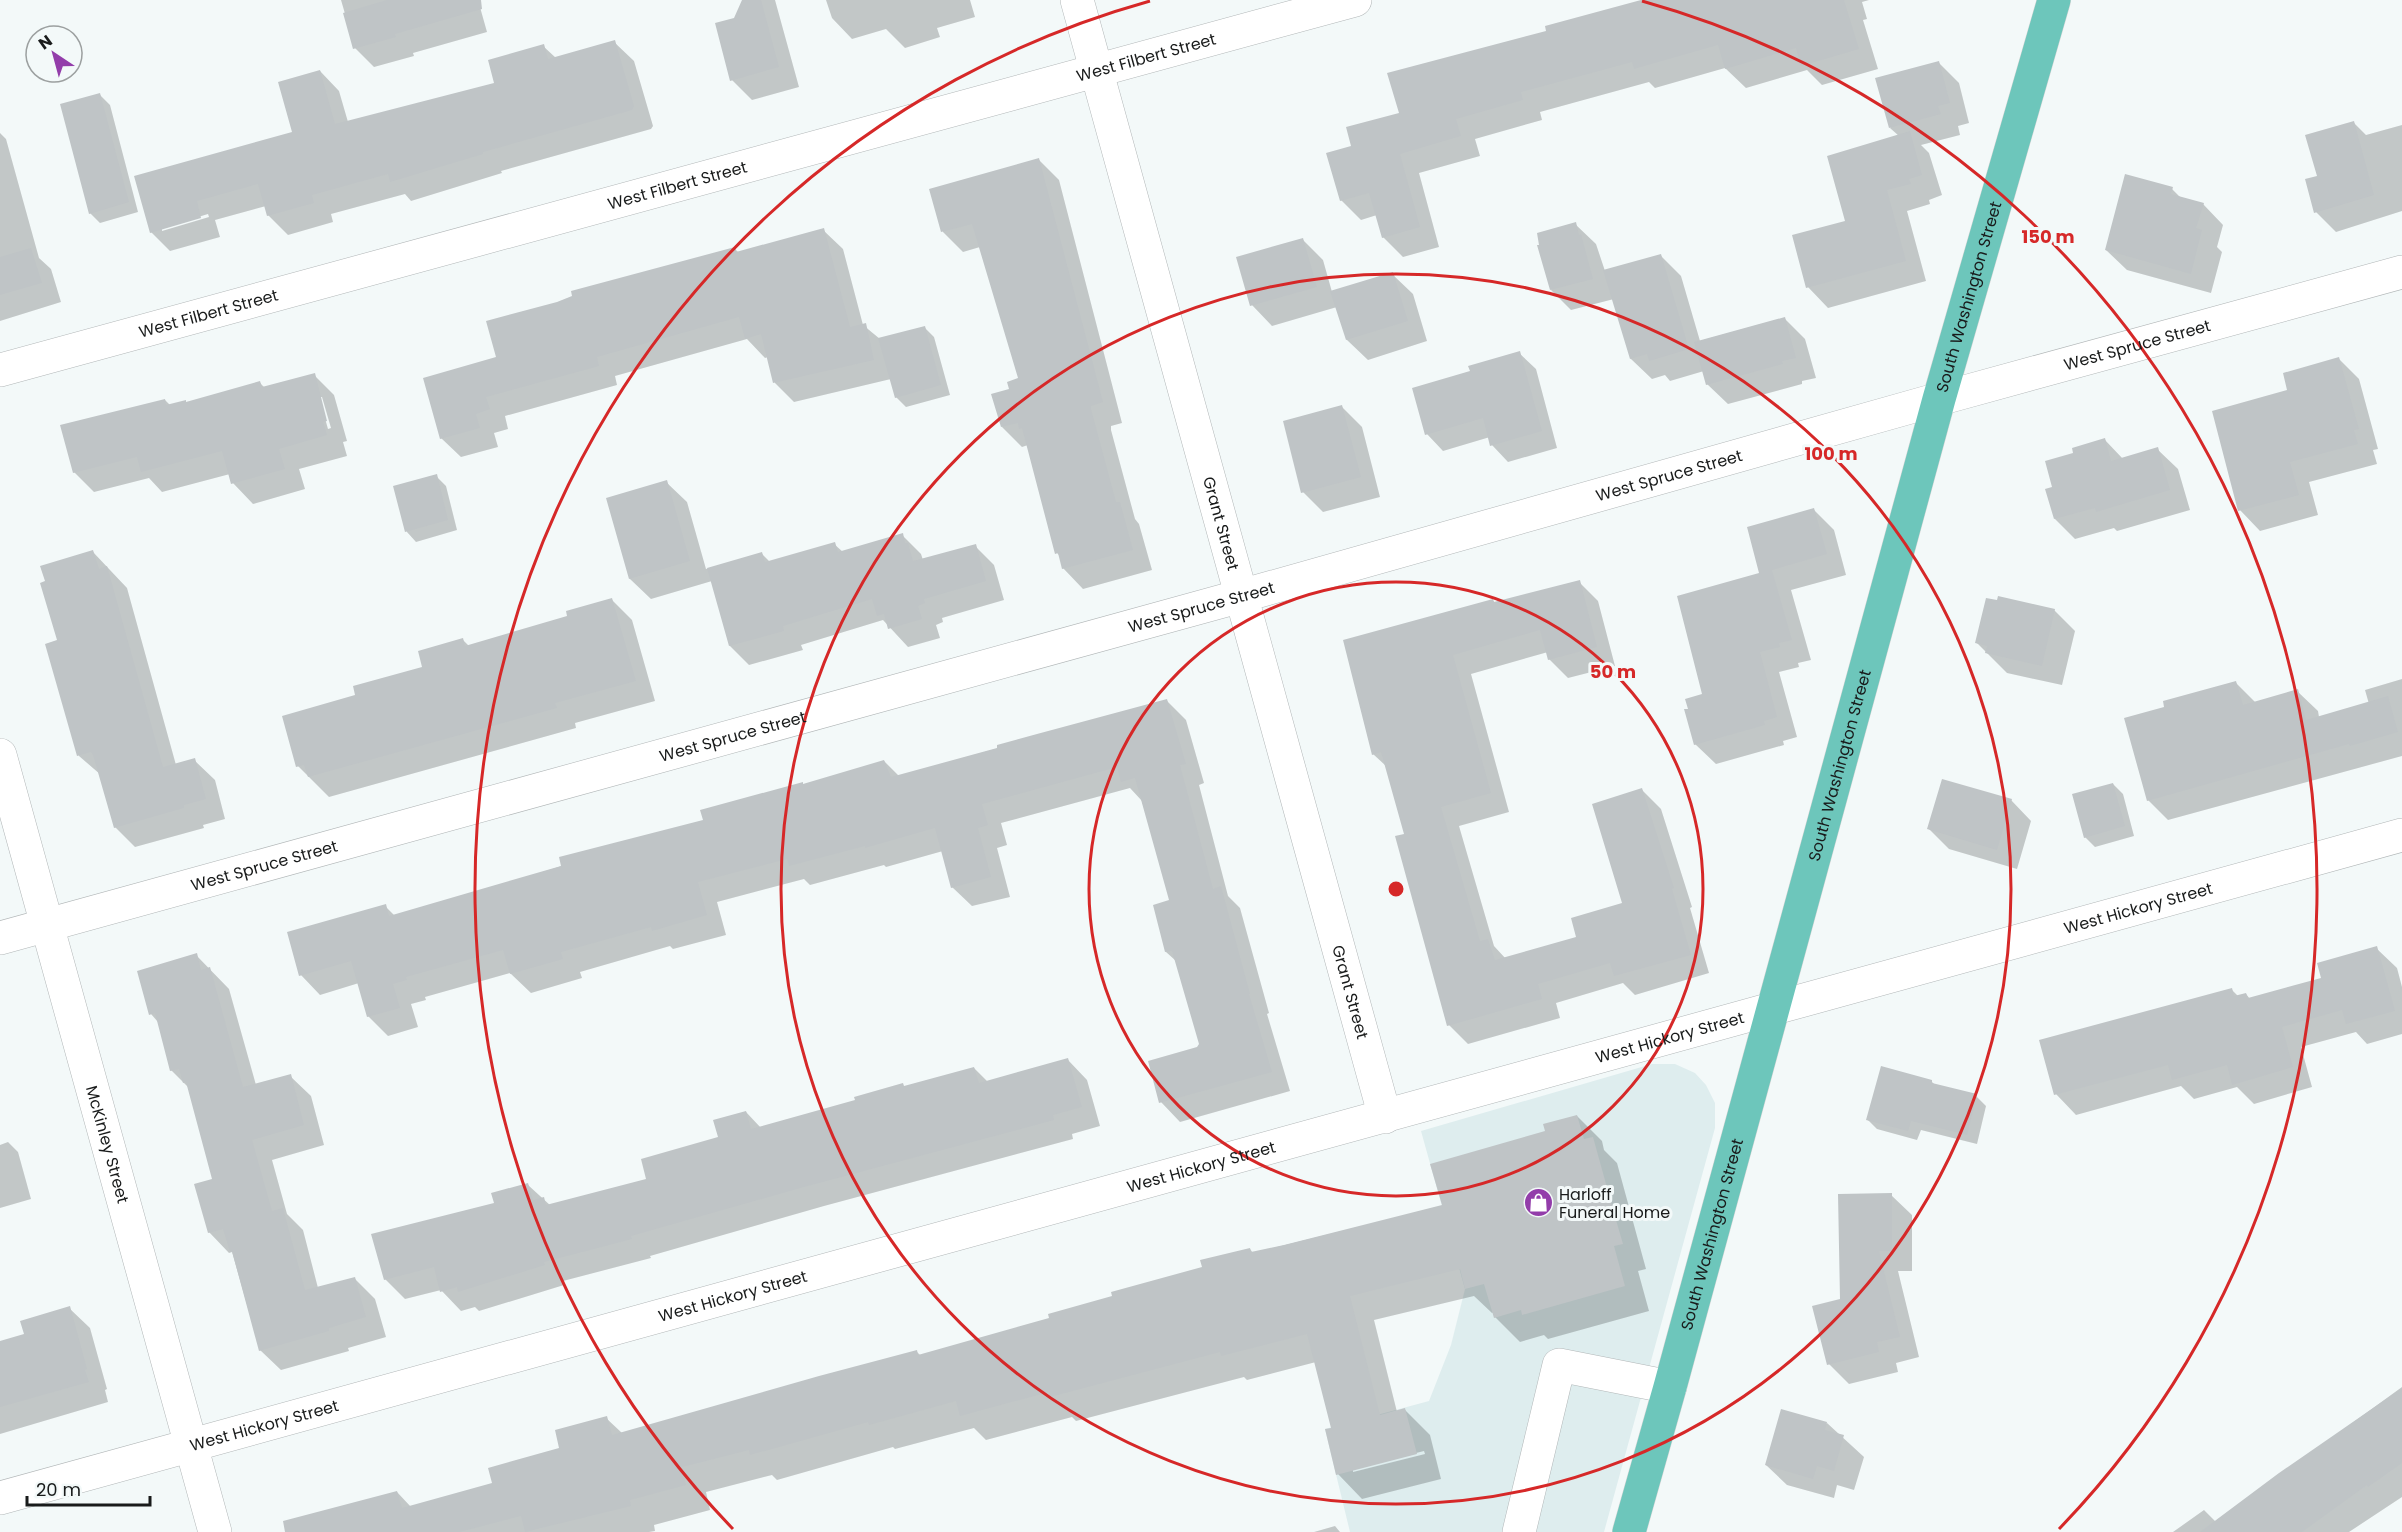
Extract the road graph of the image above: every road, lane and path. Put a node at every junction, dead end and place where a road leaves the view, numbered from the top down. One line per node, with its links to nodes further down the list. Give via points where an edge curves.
1 (1077, 0): 4 (street, Grant Street)
2 (1355, 0): 4 (street, West Filbert Street)
3 (2054, 0): 7 (main road, South Washington Street)
4 (1097, 71): 6 (street, West Filbert Street); 8 (street, Grant Street)
5 (2402, 272): 7 (street, West Spruce Street)
6 (0, 370)
7 (1939, 399): 8 (street, West Spruce Street); 13 (main road, South Washington Street)
8 (1241, 596): 11 (street, West Spruce Street); 14 (street, Grant Street)
9 (0, 755): 11 (street, McKinley Street)
10 (2402, 835): 13 (street, West Hickory Street)
11 (48, 924): 12 (street, West Spruce Street); 16 (street, McKinley Street)
12 (0, 938)
13 (1774, 1008): 14 (street, West Hickory Street); 15 (main road, South Washington Street)
14 (1385, 1117): 16 (street, West Hickory Street)
15 (1670, 1388): 19 (street, via 1559,1365); 20 (main road, South Washington Street)
16 (192, 1446): 17 (street, West Hickory Street); 18 (street, McKinley Street)
17 (0, 1498)
18 (215, 1532)
19 (1519, 1532)
20 (1629, 1532)

